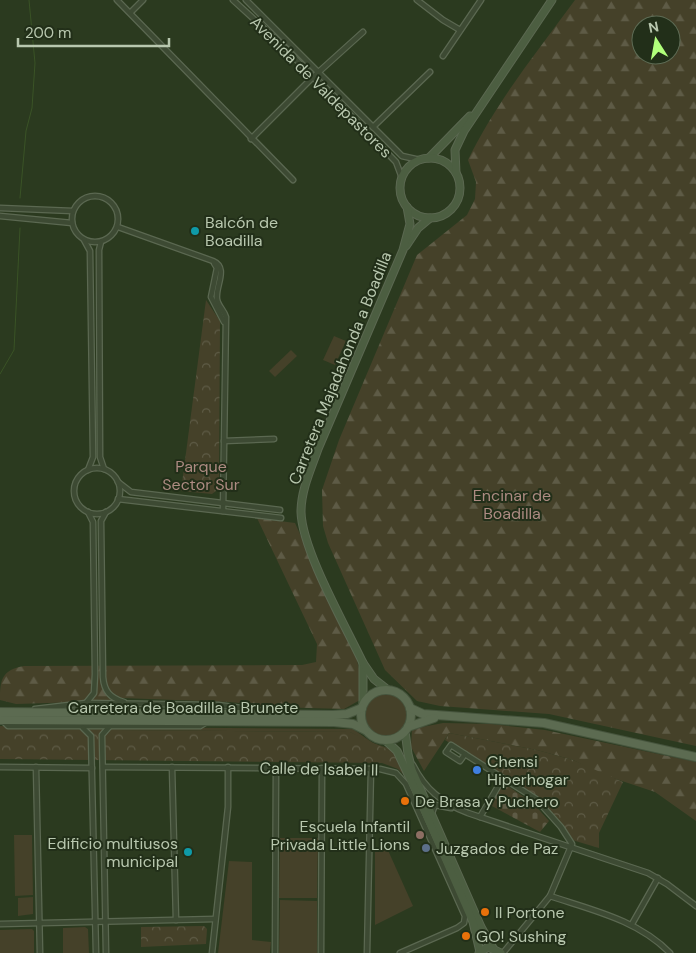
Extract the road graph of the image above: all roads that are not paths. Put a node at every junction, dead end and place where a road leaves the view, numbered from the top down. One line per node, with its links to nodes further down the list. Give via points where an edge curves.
1 (117, 0): 8 (street)
2 (142, 0): 8 (street)
3 (234, 0): 14 (street, Avenida de Valdepastores)
4 (246, 0): 13 (street, Avenida de Valdepastores)
5 (417, 0): 9 (street)
6 (481, 0): 9 (street)
7 (552, 0): 15 (street)
8 (131, 12): 17 (street)
9 (460, 30): 11 (street)
10 (363, 32): 13 (street)
11 (443, 56)
12 (430, 72): 16 (street)
13 (318, 74): 14 (street); 16 (street, Avenida de Valdepastores)
14 (312, 78): 17 (street); 21 (street, Avenida de Valdepastores, via 396,162)
15 (482, 102): 18 (street); 20 (street, via 455,150)
16 (374, 127): 19 (street, Avenida de Valdepastores, via 402,156)
17 (251, 139): 22 (street)
18 (429, 158): 19 (street); 20 (street, via 445,162)
19 (420, 160): 21 (street, via 412,164)
20 (456, 173): 27 (street, via 460,190 458,199 447,212)
21 (402, 178): 23 (street, via 401,193)
22 (293, 180)
23 (407, 207): 27 (street); 32 (street, Carretera Majadahonda a Boadilla, via 410,224)
24 (0, 208): 25 (street)
25 (73, 211): 28 (street); 29 (street, via 88,196 103,197 115,206)
26 (0, 216): 28 (street)
27 (430, 218): 32 (street, Carretera Majadahonda a Boadilla, via 418,228)
28 (72, 222): 30 (street, via 76,233)
29 (118, 227): 31 (street); 34 (street, via 213,261 221,271 216,296 225,315)
30 (84, 240): 31 (street); 36 (street, via 90,251 93,457)
31 (102, 242): 35 (street, via 99,250 100,447)
32 (403, 250): 45 (street, Carretera Majadahonda a Boadilla, via 318,449 301,509 307,542)
33 (274, 439): 34 (street)
34 (224, 441): 39 (street)
35 (104, 469): 36 (street); 37 (street)
36 (88, 470): 41 (street, via 76,482 74,491 76,500)
37 (118, 482): 38 (street); 39 (street, via 130,492)
38 (118, 499): 42 (street); 43 (street)
39 (223, 503): 40 (street); 43 (street)
40 (280, 510)
41 (88, 512): 42 (street); 47 (street, via 93,522 95,674 94,693)
42 (106, 512): 48 (street, via 101,521 104,685 111,697)
43 (223, 512): 44 (street)
44 (281, 518)
45 (363, 663): 46 (street, Carretera Majadahonda a Boadilla, via 374,679); 49 (street, Carretera Majadahonda a Boadilla)
46 (388, 690): 49 (main road, via 372,694); 50 (main road, via 404,697)
47 (86, 703): 48 (street); 51 (street)
48 (140, 704): 52 (street, via 239,706)
49 (362, 706): 52 (main road, Carretera de Boadilla a Brunete, via 347,714); 59 (main road, via 361,719)
50 (410, 708): 53 (main road, via 423,714); 58 (main road)
51 (21, 712): 52 (main road, Carretera de Boadilla a Brunete); 54 (main road, Carretera de Boadilla a Brunete)
52 (310, 715)
53 (445, 716): 58 (main road, via 430,718); 63 (main road, via 544,723)
54 (1, 717): 55 (main road, Carretera de Boadilla a Brunete); 57 (street, via 8,726)
55 (207, 721): 56 (street, via 200,726); 59 (main road, Carretera de Boadilla a Brunete, via 334,722 353,724)
56 (108, 727): 57 (street); 64 (street, via 102,735)
57 (83, 728): 68 (street, via 91,736)
58 (407, 729): 60 (main road, via 398,737); 61 (street)
59 (365, 730): 60 (main road)
60 (385, 740): 81 (street, via 402,760)
61 (406, 747): 74 (street, via 425,786 441,800); 75 (street, via 412,770)
62 (465, 754): 73 (street)
63 (696, 757)
64 (103, 766): 67 (street, Calle de Isabel II); 86 (street)
65 (0, 767): 66 (street)
66 (36, 767): 68 (street); 87 (street)
67 (172, 767): 69 (street, Calle de Isabel II); 85 (street)
68 (92, 768): 84 (street)
69 (228, 768): 70 (street, Calle de Isabel II); 83 (street, via 227,816)
70 (276, 768): 71 (street, Calle de Isabel II); 96 (street)
71 (322, 768): 72 (street, Calle de Isabel II); 97 (street)
72 (371, 769): 79 (street, Calle de Isabel II, via 392,771 403,779); 98 (street)
73 (503, 778): 76 (street); 77 (street, via 536,799 570,838)
74 (462, 811): 75 (street, via 437,805 432,808); 76 (street)
75 (432, 813): 90 (street)
76 (480, 817): 77 (street)
77 (571, 847): 78 (street); 80 (street)
78 (658, 878): 82 (street); 89 (street)
79 (456, 896): 81 (street, Calle de Isabel II); 99 (street, Calle de Isabel II, via 465,916 461,926)
80 (550, 896): 89 (street); 100 (street)
81 (465, 904): 91 (street, via 477,936)
82 (696, 906)
83 (215, 919): 85 (street); 95 (street)
84 (96, 920): 86 (street); 87 (street); 93 (street)
85 (176, 920): 86 (street)
86 (106, 921): 94 (street)
87 (39, 922): 88 (street); 92 (street)
88 (0, 924)
89 (632, 924): 101 (street)
90 (493, 948): 91 (street); 100 (street)
91 (479, 952)
92 (40, 953)
93 (96, 953)
94 (106, 953)
95 (212, 953)
96 (275, 953)
97 (321, 953)
98 (367, 953)
99 (400, 953)
100 (502, 953)
101 (670, 953)

